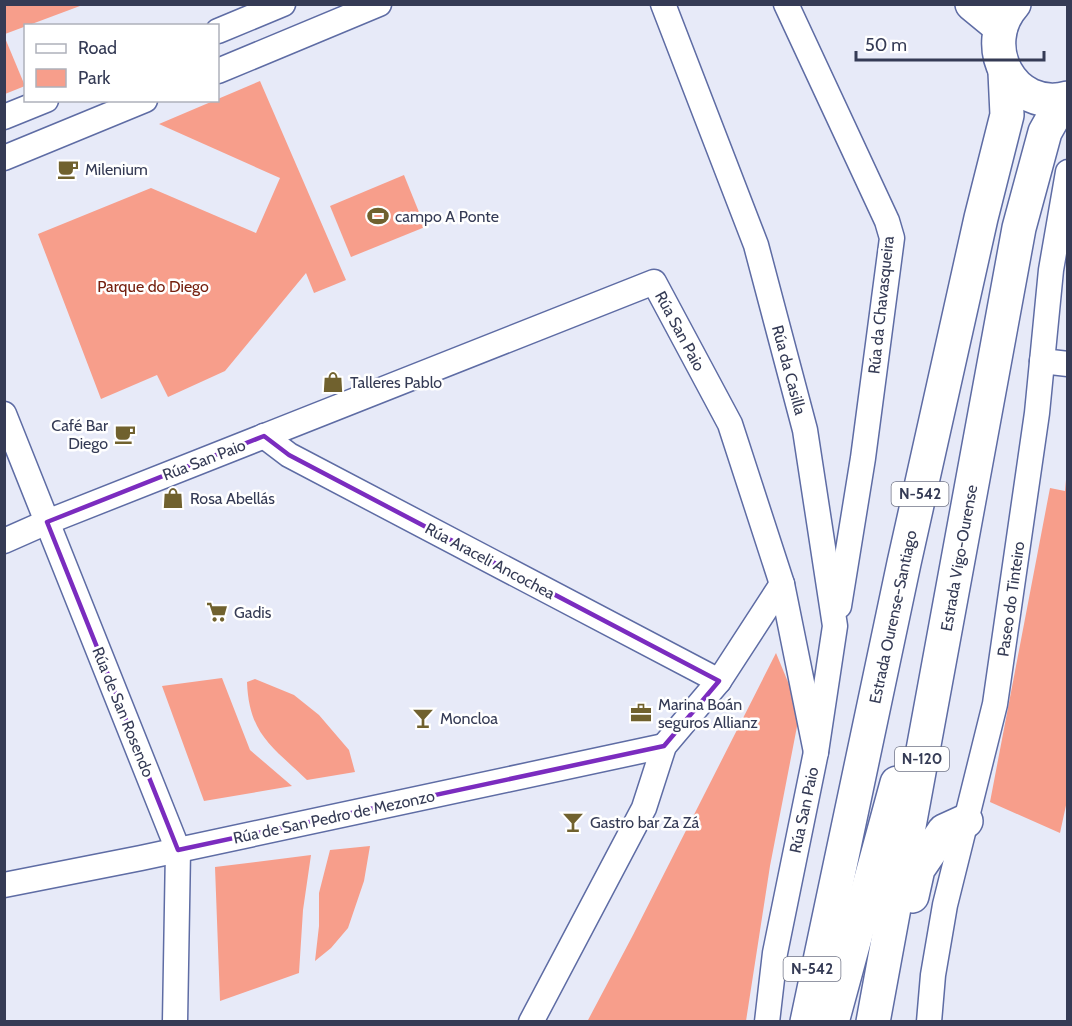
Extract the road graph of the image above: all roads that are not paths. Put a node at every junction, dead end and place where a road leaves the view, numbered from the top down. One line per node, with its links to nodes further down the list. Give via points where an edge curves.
1 (283, 4): 7 (street)
2 (379, 4): 8 (street)
3 (663, 4): 24 (street, Rúa da Casilla, via 756,245 805,430)
4 (786, 4): 24 (street, Rúa da Chavasqueira, via 887,221 891,238 863,458)
5 (972, 4): 6 (highway)
6 (1007, 16): 9 (highway, Estrada Ourense-Santiago, via 997,42)
7 (219, 31)
8 (219, 71)
9 (1005, 72): 10 (highway, N-120, via 1030,94 1046,100); 31 (highway, Estrada Ourense-Santiago / N-542, via 1007,115 914,517)
10 (1065, 99): 20 (highway, Estrada Vigo-Ourense / N-120, via 1045,132 1019,228)
11 (41, 102): 13 (street)
12 (140, 102): 14 (street)
13 (4, 117)
14 (4, 158)
15 (1068, 172): 16 (street, Paseo do Tinteiro, via 1051,270)
16 (1042, 361): 17 (street); 28 (street, Paseo do Tinteiro, via 995,704)
17 (1068, 364)
18 (4, 414): 21 (street, Rúa de San Rosendo)
19 (264, 436): 21 (street, Rúa San Paio); 23 (street, Rúa San Paio, via 654,282 730,424); 25 (street, Rúa Araceli Ancochea, via 290,455)
20 (970, 496): 37 (highway, N-542); 38 (highway, Estrada Vigo-Ourense / N-120)
21 (47, 522): 22 (street, Rúa San Paio); 29 (street, Rúa de San Rosendo)
22 (4, 541)
23 (782, 584): 25 (street); 27 (street, Rúa San Paio)
24 (835, 626): 27 (street, Rúa da Casilla)
25 (719, 681): 26 (street)
26 (664, 747): 29 (street, Rúa de San Pedro de Mezonzo); 33 (street, via 645,808)
27 (816, 752): 34 (street, Rúa San Paio, via 775,953)
28 (966, 821): 38 (highway, via 944,831 918,869 904,937); 39 (street, Paseo do Tinteiro, via 945,905)
29 (178, 850): 30 (street, Rúa de San Pedro de Mezonzo); 32 (street, Rúa de San Rosendo)
30 (4, 885)
31 (831, 917): 35 (highway, N-542); 36 (highway, N-542)
32 (175, 1022)
33 (531, 1022)
34 (767, 1022)
35 (793, 1022)
36 (807, 1022)
37 (832, 1022)
38 (874, 1022)
39 (929, 1022)

